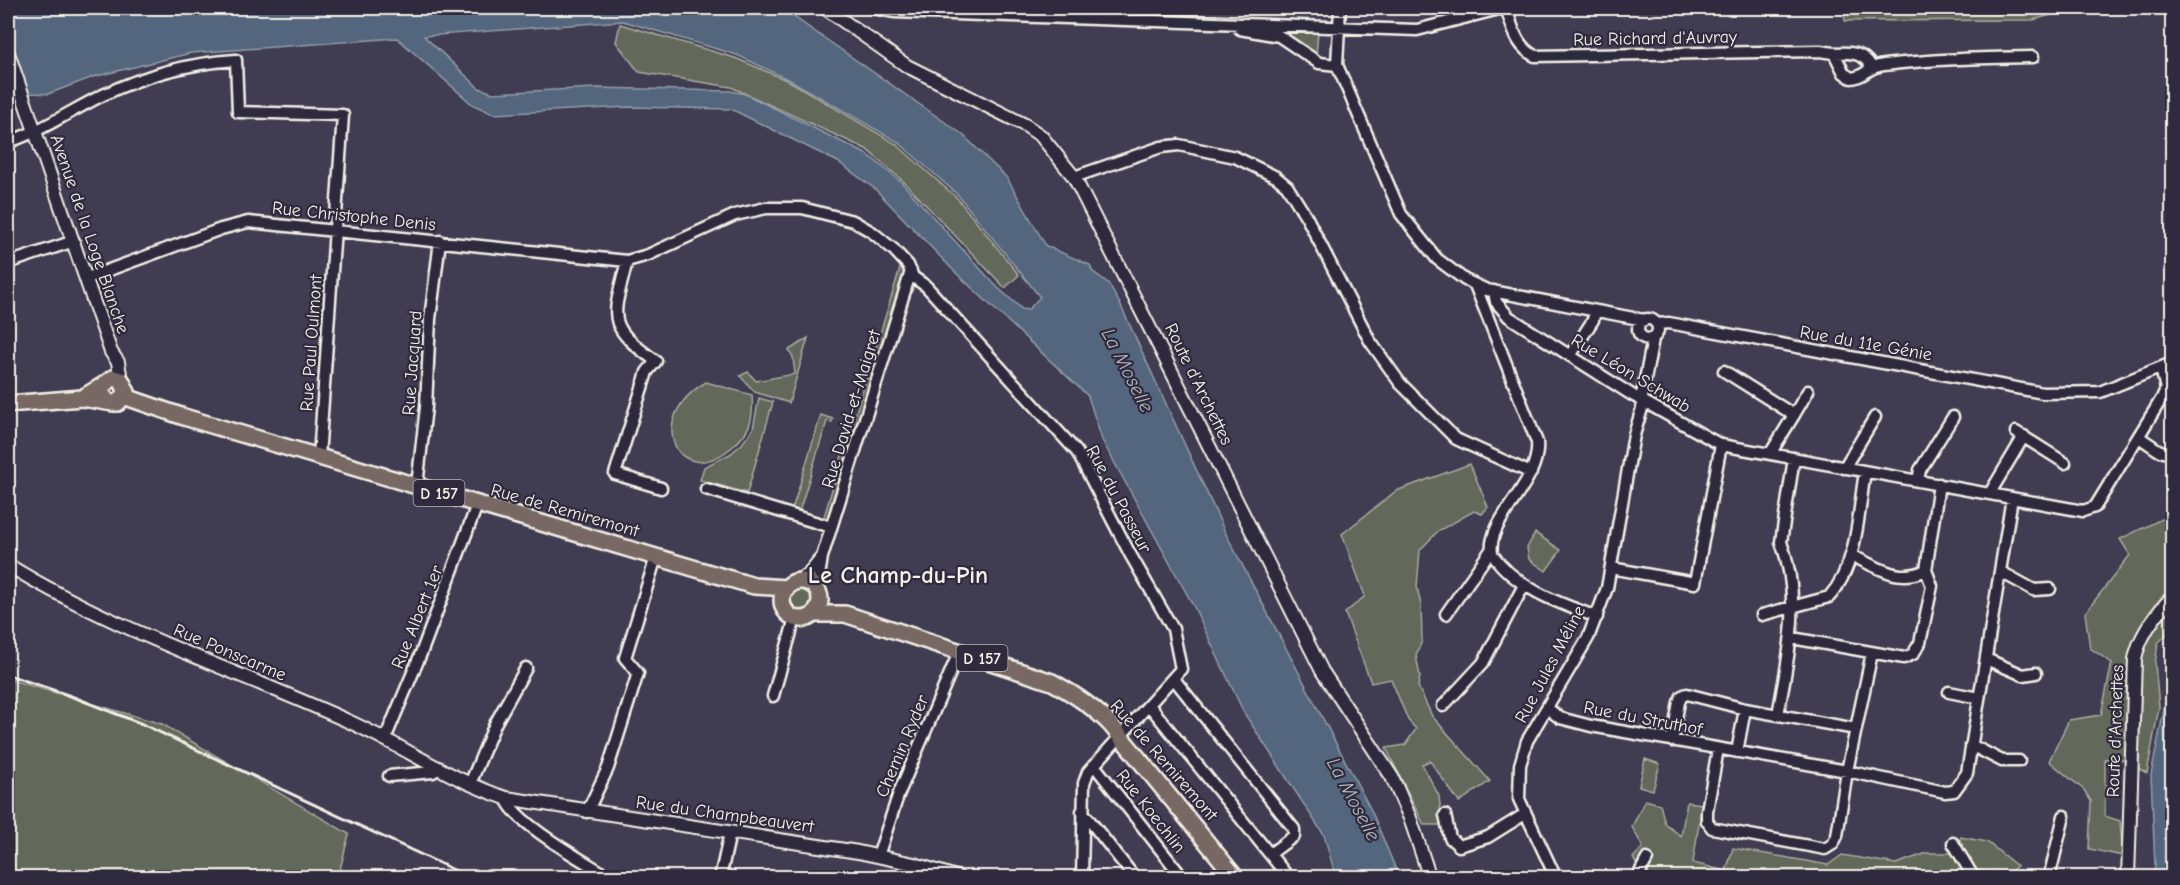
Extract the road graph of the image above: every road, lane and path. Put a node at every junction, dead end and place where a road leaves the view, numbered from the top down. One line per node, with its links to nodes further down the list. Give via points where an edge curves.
1 (825, 8): 18 (street, Route d'Archettes, via 907,66 1033,131 1057,153)
2 (873, 8): 7 (street, via 906,13)
3 (1119, 8): 7 (street)
4 (1340, 8): 10 (street)
5 (1464, 8): 8 (street)
6 (1505, 8): 8 (street); 12 (street, Rue Richard d'Auvray, via 1518,44 1535,56)
7 (1123, 20): 9 (street)
8 (1464, 20): 10 (street, via 1416,30)
9 (1232, 26): 10 (street); 14 (street, via 1279,36 1319,63)
10 (1337, 27): 14 (street)
11 (8, 53): 16 (street, Avenue de la Loge Blanche)
12 (1834, 53): 15 (street, Rue Richard d'Auvray, via 1855,53); 15 (street, via 1851,78 1863,75)
13 (2033, 57): 15 (street, via 1939,59)
14 (1337, 65): 26 (street, via 1401,214 1437,259)
15 (1871, 66)
16 (35, 130): 17 (street); 19 (street, Rue Paul Oulmont, via 142,78 236,60 238,112 344,115); 20 (street, Avenue de la Loge Blanche)
17 (8, 142)
18 (1074, 177): 54 (street, via 1161,147 1179,145 1234,157 1276,177 1287,186 1370,341 1400,383 1456,439); 134 (street, Route d'Archettes, via 1322,671 1392,777)
19 (336, 231): 21 (street, Rue Christophe Denis); 25 (street, Rue Christophe Denis, via 240,223); 49 (street, Rue Paul Oulmont)
20 (74, 241): 23 (street); 25 (street, Avenue de la Loge Blanche)
21 (440, 241): 22 (street, Rue Christophe Denis); 57 (street, Rue Jacquard)
22 (627, 261): 24 (street, Rue du Passeur, via 735,215 784,207 853,221 893,249); 58 (street, via 616,311 618,327 656,361 647,372 615,474)
23 (8, 263)
24 (911, 272): 63 (street, Rue David-et-Maigret); 92 (street, Rue du Passeur, via 1077,452 1173,629 1181,669)
25 (87, 278): 35 (street, Avenue de la Loge Blanche, via 111,352 118,362)
26 (1475, 285): 27 (street); 54 (street, via 1537,442 1538,453)
27 (1494, 291): 28 (street); 31 (street, Rue Léon Schwab, via 1496,302 1509,317)
28 (1595, 311): 29 (street); 31 (street)
29 (1617, 315): 30 (street); 30 (street, via 1651,319)
30 (1650, 333): 33 (street, Rue du 11e Génie, via 1684,327 2043,393 2100,392); 39 (street, Rue Jules Méline)
31 (1570, 356): 39 (street, Rue Léon Schwab)
32 (2172, 363): 33 (street, Rue du 11e Génie)
33 (2161, 368): 45 (street, Rue Léon Schwab, via 2166,389)
34 (1724, 371): 42 (street)
35 (110, 382): 37 (main road, via 127,388); 38 (main road); 40 (main road, via 102,394)
36 (1808, 391): 42 (street)
37 (126, 397): 40 (main road, via 118,403); 49 (main road, Rue de Remiremont / D 157)
38 (82, 398): 40 (main road); 41 (main road)
39 (1642, 400): 46 (street, Rue Léon Schwab); 69 (street, Rue Jules Méline)
40 (108, 402)
41 (8, 404)
42 (1794, 414): 47 (street)
43 (1875, 417): 52 (street)
44 (1953, 417): 55 (street, via 1920,470)
45 (2139, 437): 48 (street); 61 (street, Rue Léon Schwab, via 2090,510)
46 (1721, 445): 47 (street, Rue Léon Schwab); 69 (street, via 1695,583)
47 (1770, 454): 50 (street, Rue Léon Schwab)
48 (2172, 455)
49 (319, 457): 57 (main road, Rue de Remiremont / D 157)
50 (1794, 458): 52 (street, Rue Léon Schwab); 79 (street, via 1781,542)
51 (2065, 463): 60 (street, via 2020,434)
52 (1844, 468): 53 (street, Rue Léon Schwab)
53 (1865, 472): 55 (street, Rue Léon Schwab); 65 (street)
54 (1531, 473): 64 (street, via 1492,538)
55 (1918, 481): 56 (street, Rue Léon Schwab)
56 (1938, 484): 60 (street, Rue Léon Schwab); 70 (street)
57 (417, 486): 62 (main road, Rue de Remiremont / D 157)
58 (662, 488)
59 (706, 489): 63 (street)
60 (1990, 493): 61 (street, Rue Léon Schwab)
61 (2012, 498): 71 (street)
62 (477, 505): 66 (main road, Rue de Remiremont / D 157); 103 (street, Rue Albert 1er)
63 (831, 527): 67 (street, Rue David-et-Maigret)
64 (1491, 550): 73 (street, via 1497,561); 82 (street)
65 (1851, 556): 70 (street, via 1889,573 1910,577); 79 (street, via 1829,597)
66 (656, 557): 74 (main road, Rue de Remiremont / D 157); 117 (street, via 625,658 638,673 608,768)
67 (822, 557): 72 (street, Rue David-et-Maigret, via 808,574); 76 (street, Rue David-et-Maigret)
68 (8, 565): 103 (street, Rue Ponscarme, via 108,619)
69 (1611, 568): 84 (street, Rue Jules Méline)
70 (1926, 570): 88 (street, via 1932,586 1920,643 1913,654 1904,658)
71 (2001, 572): 75 (street, via 2034,590); 89 (street)
72 (791, 585): 74 (main road, Rue de Remiremont / D 157); 76 (main road, via 804,581); 78 (main road, via 783,596)
73 (1524, 585): 84 (street); 97 (street, via 1483,663)
74 (754, 586): 78 (main road, Rue de Remiremont / D 157)
75 (2050, 589)
76 (818, 594): 80 (main road); 81 (main road, Rue de Remiremont / D 157)
77 (2172, 597): 139 (street, Route d'Archettes, via 2149,627 2135,659)
78 (783, 606): 85 (main road)
79 (1794, 606): 83 (street); 86 (street)
80 (815, 614): 81 (main road, Rue de Remiremont / D 157); 85 (main road, via 802,620)
81 (845, 614): 87 (main road, Rue de Remiremont / D 157)
82 (1446, 614)
83 (1762, 615)
84 (1597, 617): 98 (street, Rue Jules Méline)
85 (795, 618): 94 (street)
86 (1792, 638): 88 (street); 100 (street)
87 (960, 650): 102 (main road, Rue de Remiremont / D 157, via 1052,682 1098,711); 124 (street, Chemin Ryder, via 899,793)
88 (1872, 652): 101 (street)
89 (1986, 659): 91 (street, via 2023,675); 95 (street)
90 (526, 668): 113 (street, via 495,724)
91 (2036, 674)
92 (1173, 679): 96 (street); 123 (street, via 1294,829 1294,836)
93 (1949, 692): 95 (street)
94 (773, 696)
95 (1979, 698): 105 (street)
96 (1149, 705): 102 (street); 123 (street)
97 (1443, 706)
98 (1547, 708): 104 (street, Rue du Struthof, via 1560,718); 118 (street, Rue Jules Méline, via 1526,743 1520,765 1519,799)
99 (1745, 709): 100 (street); 104 (street, via 1686,694 1679,702); 107 (street)
100 (1778, 715): 101 (street)
101 (1856, 729): 111 (street)
102 (1120, 736): 109 (street); 132 (main road, Rue de Remiremont / D 157)
103 (385, 739): 110 (street, Rue Ponscarme)
104 (1671, 741): 106 (street, Rue du Struthof)
105 (1971, 745): 108 (street, via 2002,761); 111 (street, Rue du Struthof, via 1967,773 1954,791)
106 (1718, 749): 107 (street, Rue du Struthof); 111 (street, via 1707,811 1712,828 1825,849 1837,836)
107 (1737, 752): 111 (street, Rue du Struthof)
108 (2019, 761)
109 (1094, 765): 116 (street, via 1084,783); 131 (street, Rue Koechlin)
110 (440, 768): 112 (street); 113 (street, Rue Ponscarme)
111 (1847, 771)
112 (389, 776)
113 (470, 784): 114 (street, Rue Ponscarme)
114 (485, 791): 115 (street, Rue du Champbeauvert)
115 (506, 798): 117 (street, Rue du Champbeauvert); 126 (street, via 523,820)
116 (1082, 811): 129 (street); 130 (street)
117 (587, 812): 121 (street, Rue du Champbeauvert)
118 (1525, 814): 119 (street, via 1488,837 1460,846 1450,838); 135 (street, Rue Jules Méline)
119 (1444, 815)
120 (2064, 816): 138 (street)
121 (730, 833): 124 (street, Rue du Champbeauvert); 127 (street)
122 (1953, 843): 137 (street)
123 (1270, 854): 133 (street)
124 (878, 856): 128 (street, Rue du Champbeauvert)
125 (1647, 859): 136 (street)
126 (611, 878)
127 (720, 878)
128 (959, 878)
129 (1082, 878)
130 (1135, 878)
131 (1183, 878)
132 (1236, 878)
133 (1289, 878)
134 (1430, 878)
135 (1556, 878)
136 (1638, 878)
137 (1974, 878)
138 (2049, 878)
139 (2128, 878)

